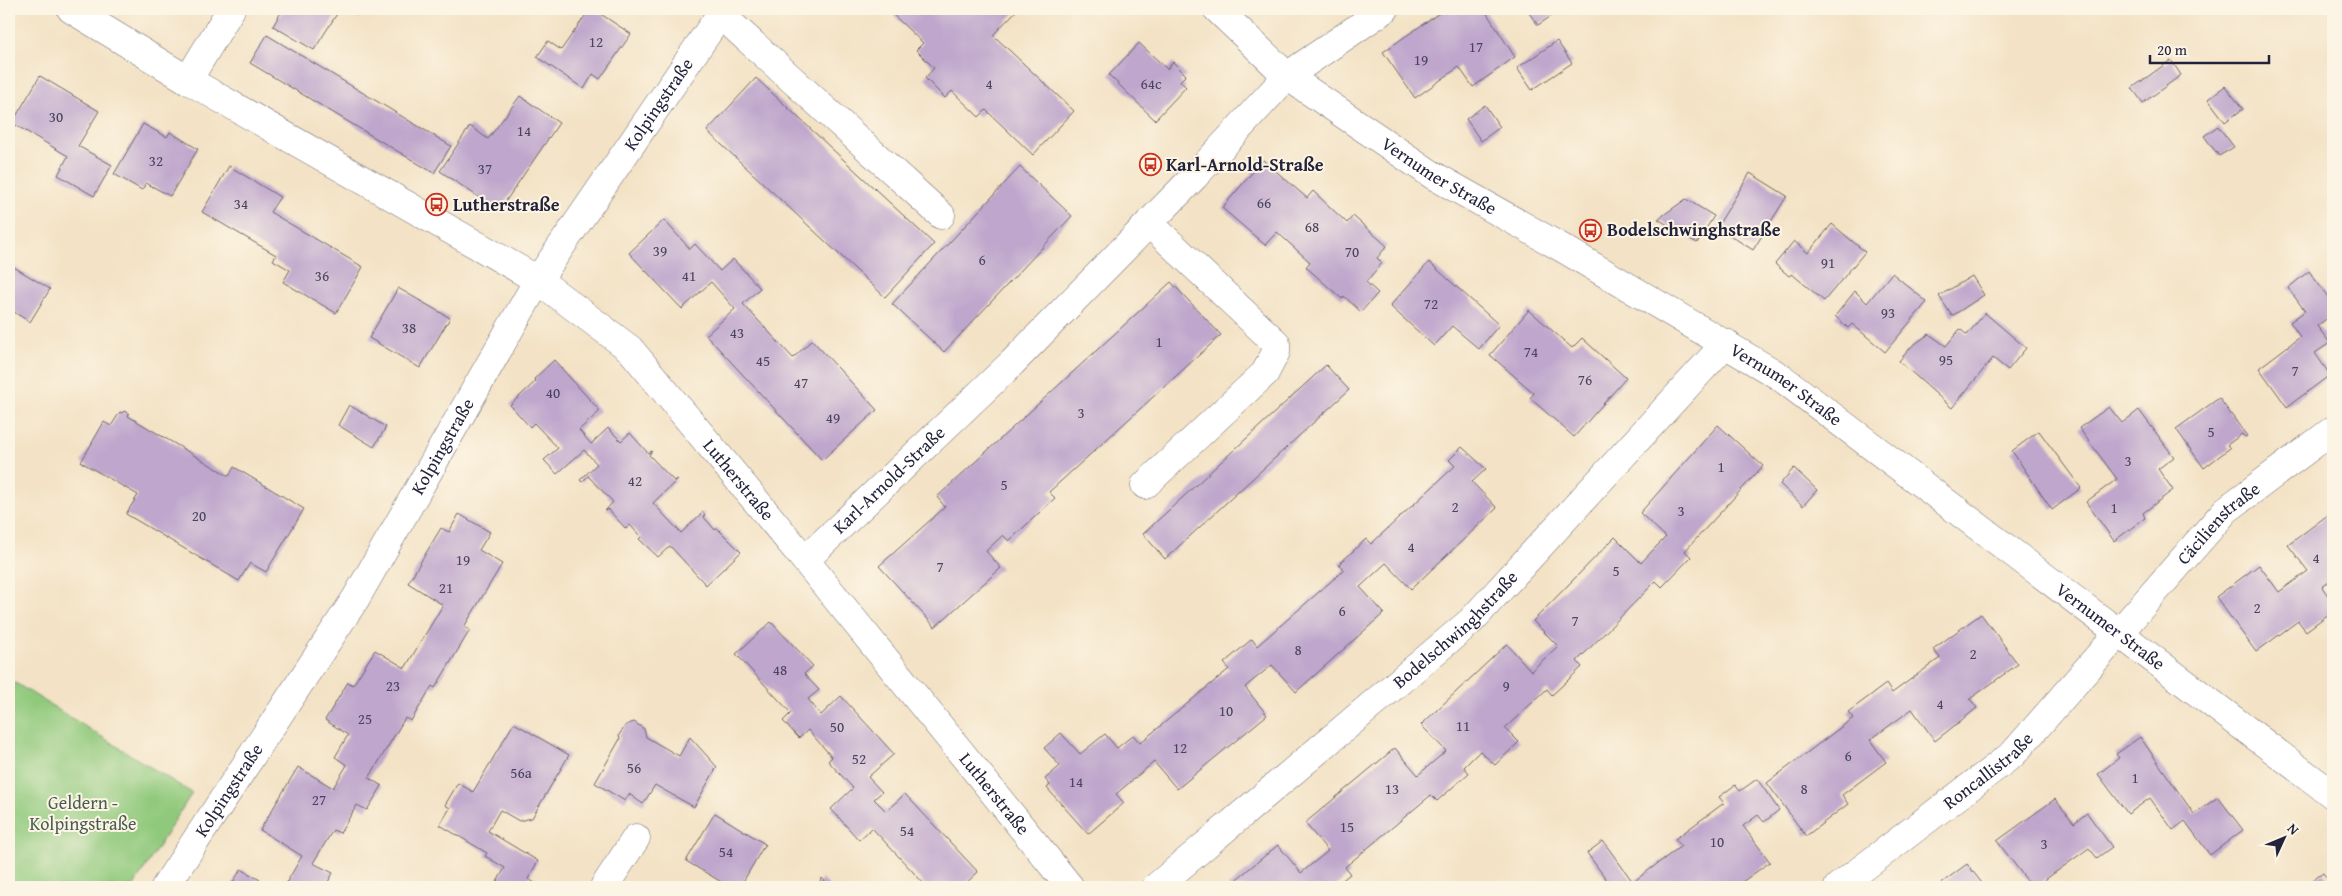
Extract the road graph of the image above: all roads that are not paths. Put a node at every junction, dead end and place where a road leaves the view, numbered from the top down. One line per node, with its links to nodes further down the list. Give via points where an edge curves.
1 (71, 9): 7 (street, Lutherstraße)
2 (231, 9): 7 (street)
3 (1217, 9): 6 (street, Vernumer Straße)
4 (1385, 9): 6 (street, Karl-Arnold-Straße)
5 (722, 12): 8 (street); 10 (street, Kolpingstraße)
6 (1288, 76): 9 (street, Karl-Arnold-Straße); 11 (street, Vernumer Straße, via 1431,174)
7 (188, 80): 10 (street, Lutherstraße)
8 (941, 216)
9 (1149, 223): 13 (street, via 1276,343 1276,352 1265,373); 14 (street, Karl-Arnold-Straße, via 1012,363)
10 (538, 280): 14 (street, Lutherstraße, via 630,349); 18 (street, Kolpingstraße, via 356,598)
11 (1726, 343): 15 (street, Vernumer Straße, via 1779,376); 21 (street, Bodelschwinghstraße, via 1471,621)
12 (2333, 430): 15 (street, Cäcilienstraße, via 2226,510)
13 (1145, 485)
14 (805, 560): 20 (street, Lutherstraße)
15 (2118, 633): 16 (street, Vernumer Straße); 22 (street, Roncallistraße, via 2012,754)
16 (2333, 795)
17 (636, 838): 19 (street)
18 (165, 887)
19 (604, 887)
20 (1070, 887)
21 (1156, 887)
22 (1838, 887)

